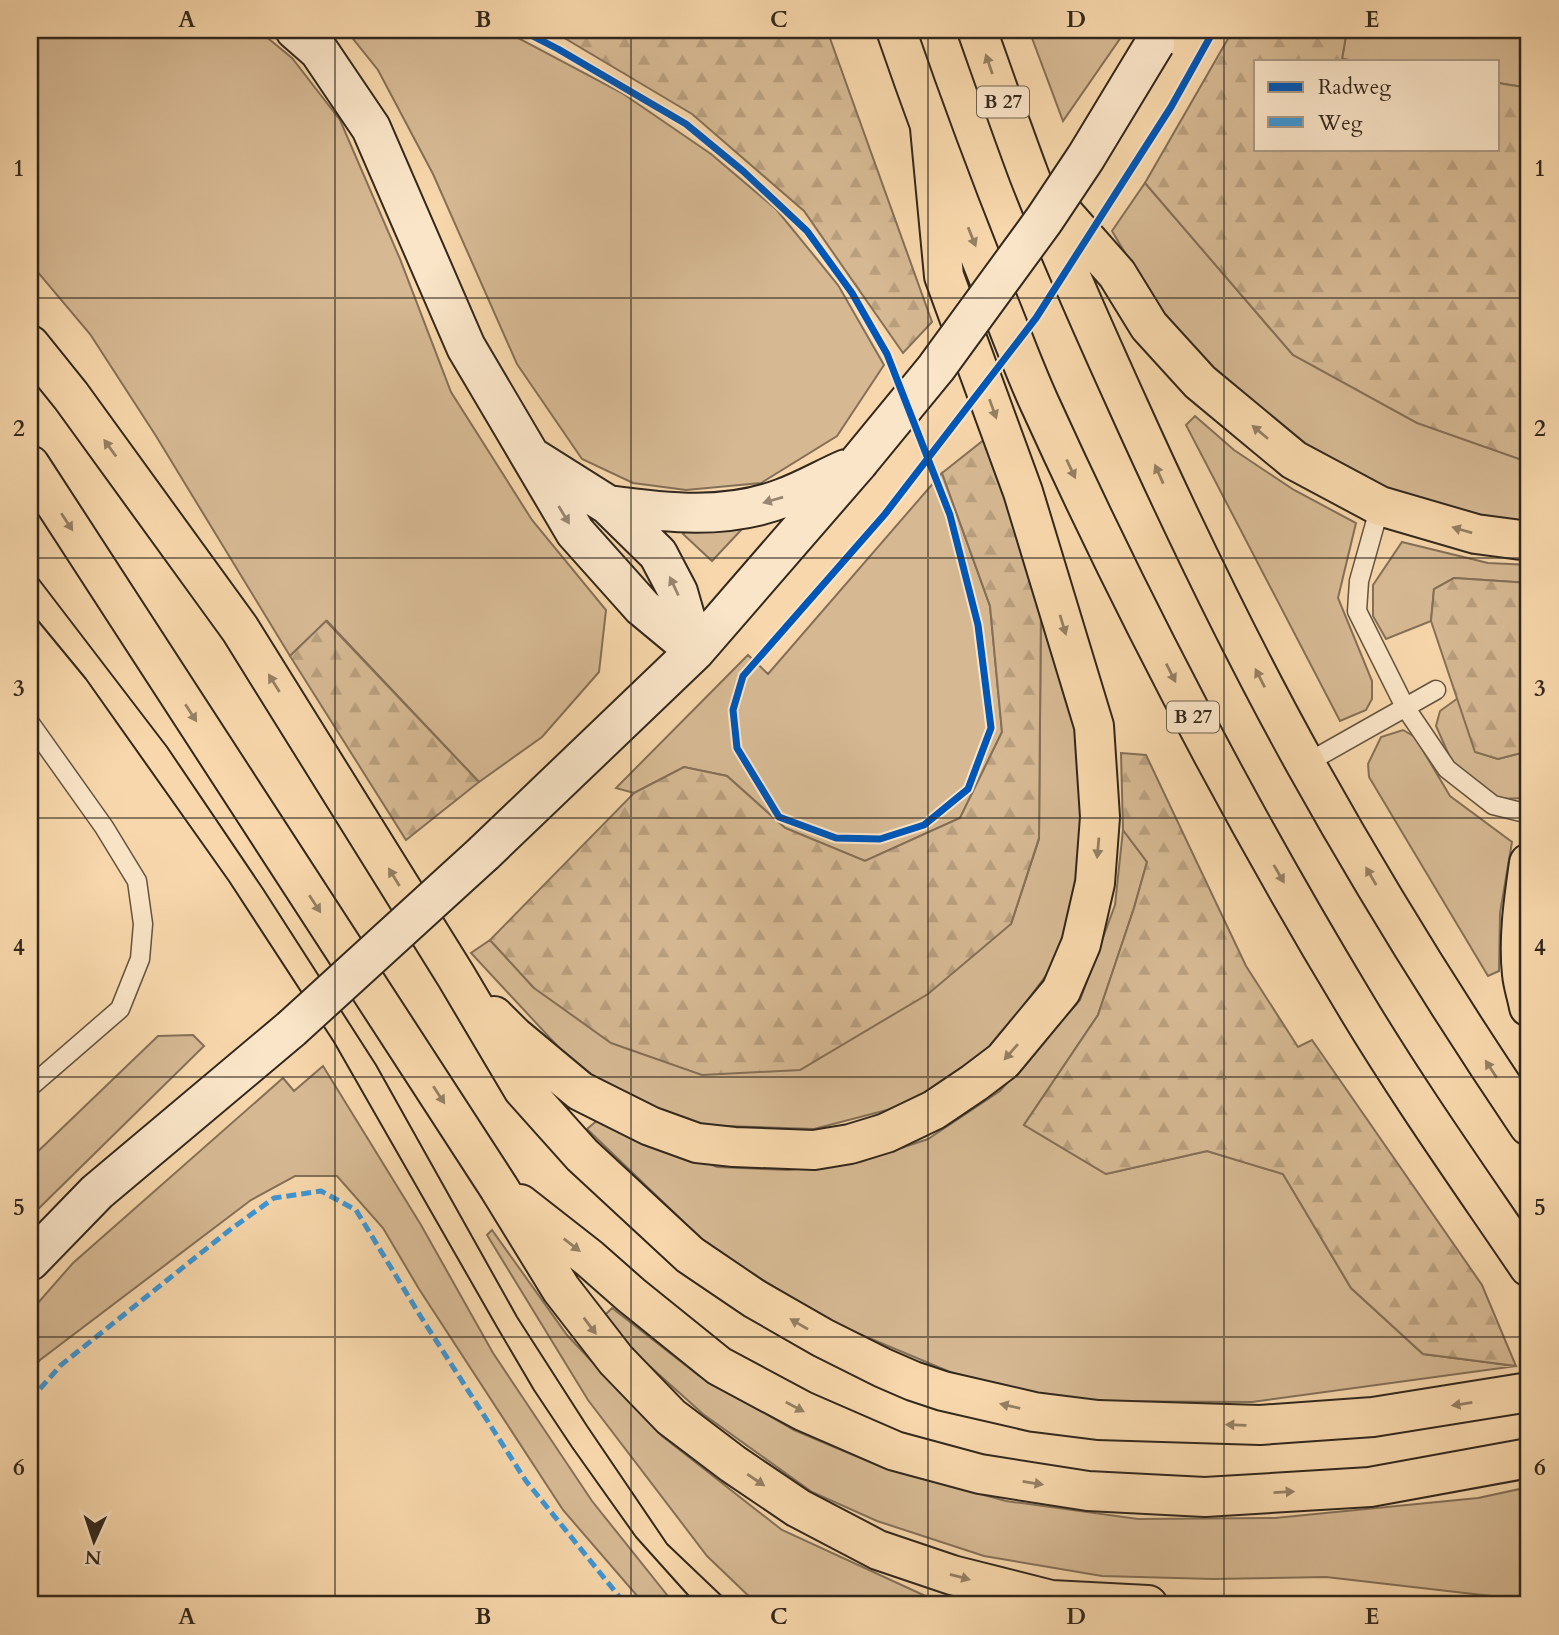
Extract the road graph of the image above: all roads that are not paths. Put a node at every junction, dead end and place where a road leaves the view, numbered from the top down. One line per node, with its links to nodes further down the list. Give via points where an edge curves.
1 (295, 30): 8 (main road, via 319,51 371,128 467,347)
2 (896, 30): 5 (highway, B 27)
3 (977, 30): 6 (highway, B 27, one-way to 3)
4 (1159, 36): 9 (main road, bridge, via 1044,220 936,368)
5 (930, 128): 21 (highway, one-way to 21, via 944,276 1023,492 1094,726 1100,817 1095,883 1081,944 1061,991 1003,1061 944,1103 886,1133 814,1150 697,1143 650,1126 580,1090 514,1036); 27 (highway, B 27, one-way to 27, via 1038,399 1240,806 1357,1007)
6 (1029, 174): 12 (highway, one-way to 6, via 1294,460 1200,382 1149,326 1117,274); 18 (highway, B 27, one-way to 6, via 1169,496)
7 (30, 345): 21 (highway, one-way to 7, via 240,629)
8 (530, 456): 11 (main road); 14 (main road, one-way to 14, via 575,532 642,607)
9 (858, 463): 11 (main road, one-way to 11, via 782,499 738,510 697,514); 14 (main road)
10 (30, 465): 25 (highway, one-way to 25)
11 (608, 505): 14 (main road, one-way to 11, via 678,592 658,554)
12 (1380, 506): 13 (highway, one-way to 12, via 1476,534); 16 (lane, via 1359,580 1357,611)
13 (1529, 541)
14 (695, 651): 26 (main road, bridge, via 484,853 291,1029 97,1192)
15 (1436, 690): 16 (lane)
16 (1405, 707): 18 (lane); 19 (lane, via 1447,769 1493,805)
17 (30, 723): 23 (lane, via 137,881 143,924 140,959 120,1009)
18 (1305, 764): 24 (highway, B 27, one-way to 18, via 1431,976)
19 (1529, 814)
20 (1529, 863): 22 (highway, via 1521,941)
21 (456, 976): 28 (highway, one-way to 21, via 1373,1417 1260,1425 1073,1417 1034,1412 913,1381 823,1338 690,1255 582,1155 523,1089)
22 (1529, 1007)
23 (30, 1087)
24 (1529, 1126)
25 (499, 1188): 29 (highway, one-way to 29, via 719,1366 803,1411 895,1451 980,1474 1088,1491 1205,1497 1370,1487); 30 (highway, one-way to 30, via 561,1289 616,1360 671,1417 798,1508 878,1550 952,1575 1051,1600)
26 (30, 1261)
27 (1529, 1266)
28 (1529, 1392)
29 (1529, 1458)
30 (1148, 1605)

